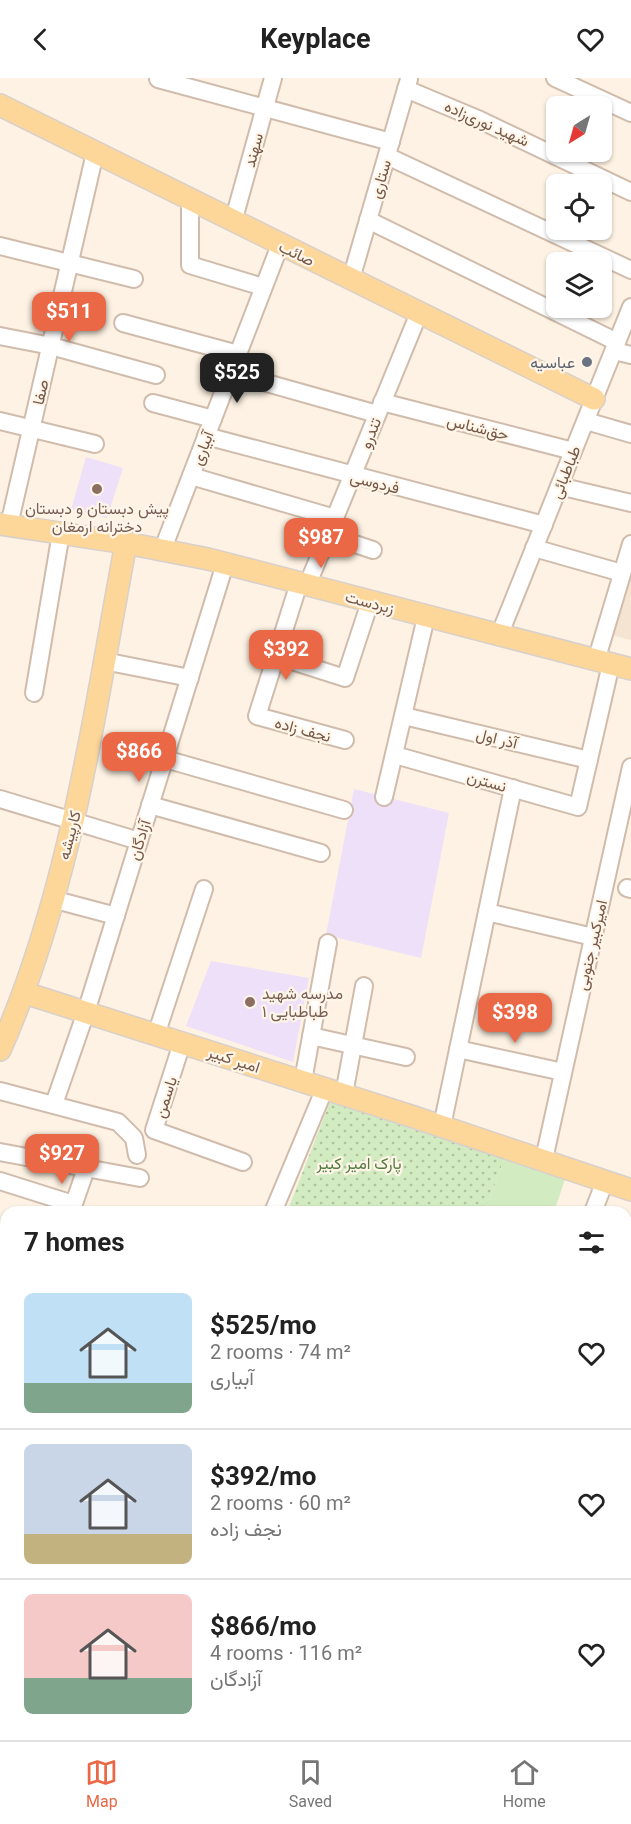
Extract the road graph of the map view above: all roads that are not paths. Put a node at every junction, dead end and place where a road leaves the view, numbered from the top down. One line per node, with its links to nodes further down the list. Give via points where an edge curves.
1 (273, 78): 6 (street, سهند)
2 (555, 78): 7 (street)
3 (158, 79): 6 (street)
4 (408, 83): 8 (street, ستاری); 10 (street, شهید نوری‌زاده)
5 (0, 105): 9 (main road, صائب)
6 (265, 107): 8 (street); 13 (street, سهند)
7 (631, 113)
8 (389, 149): 12 (street, ستاری); 17 (street)
9 (95, 153): 11 (main road, صائب); 16 (street, صفا)
10 (631, 192)
11 (190, 200): 13 (main road, صائب); 20 (street, via 190,265)
12 (368, 220): 19 (street, ستاری); 26 (street)
13 (233, 222): 14 (main road, صائب)
14 (280, 245): 19 (main road, صائب); 20 (street, آبیاری)
15 (0, 246): 16 (street)
16 (70, 264): 18 (street); 25 (street, صفا)
17 (631, 270)
18 (134, 279)
19 (351, 279): 22 (main road, صائب)
20 (263, 287): 27 (street, آبیاری)
21 (631, 307): 26 (street, طباطبائی)
22 (419, 313): 31 (main road, صائب); 33 (street, تندرو)
23 (123, 323): 27 (street)
24 (0, 336): 25 (street)
25 (51, 346): 30 (street); 37 (street, صفا)
26 (615, 346): 28 (street); 31 (street, طباطبائی)
27 (238, 354): 29 (street, آبیاری)
28 (631, 355)
29 (231, 372): 33 (street, حق‌شناس); 34 (street, آبیاری)
30 (156, 375)
31 (594, 399): 36 (street, طباطبائی)
32 (153, 403): 34 (street)
33 (380, 408): 41 (street, حق‌شناس); 43 (street, تندرو)
34 (213, 419): 39 (street, آبیاری)
35 (0, 421): 37 (street)
36 (585, 421): 38 (street); 41 (street, طباطبائی)
37 (32, 429): 40 (street); 47 (street, صفا)
38 (631, 434)
39 (206, 436): 42 (street, آبیاری); 43 (street, فردوسی)
40 (95, 444)
41 (573, 451): 44 (street, طباطبائی)
42 (191, 476): 46 (street); 54 (street, آبیاری)
43 (352, 476): 46 (street, تندرو); 48 (street, فردوسی)
44 (559, 486): 45 (street); 48 (street, طباطبائی)
45 (631, 504)
46 (335, 518): 50 (street, تندرو)
47 (5, 525): 49 (main road, زبردست)
48 (544, 525): 53 (street, طباطبائی)
49 (61, 532): 51 (main road, زبردست); 66 (street)
50 (328, 535): 55 (street); 58 (street, تندرو)
51 (126, 543): 54 (main road, زبردست); 63 (main road, کارپیشه)
52 (631, 544): 57 (street)
53 (534, 548): 57 (street); 61 (street, طباطبائی)
54 (162, 550): 56 (main road, زبردست)
55 (373, 550)
56 (225, 564): 58 (main road, زبردست); 65 (street, آزادگان)
57 (622, 573): 64 (street)
58 (303, 584): 59 (main road, زبردست); 62 (street, نجف زاده)
59 (369, 602): 60 (main road, زبردست); 62 (street, via 345,678)
60 (426, 617): 61 (main road, زبردست); 67 (street)
61 (499, 636): 64 (main road, زبردست)
62 (276, 656): 68 (street, نجف زاده, via 257,716)
63 (104, 660): 65 (street); 78 (main road, کارپیشه)
64 (613, 665): 71 (street)
65 (190, 678): 70 (street, آزادگان)
66 (34, 693)
67 (404, 716): 69 (street); 71 (street, آذر اول)
68 (345, 740)
69 (395, 755): 73 (street, نسترن); 74 (street)
70 (165, 759): 76 (street, آزادگان); 77 (street)
71 (589, 760): 73 (street, نسترن, via 578,807)
72 (631, 766): 85 (street, امیرکبیر جنوبی)
73 (513, 788): 83 (street)
74 (384, 797)
75 (0, 799): 78 (street)
76 (150, 806): 79 (street, آزادگان); 80 (street)
77 (344, 810)
78 (73, 822): 79 (street); 82 (main road, کارپیشه)
79 (139, 841): 84 (street, آزادگان)
80 (321, 853)
81 (204, 889): 90 (street)
82 (52, 899): 84 (street); 88 (main road, کارپیشه)
83 (487, 912): 85 (street); 94 (street)
84 (116, 916): 89 (street, آزادگان)
85 (593, 937): 97 (street, امیرکبیر جنوبی)
86 (328, 943): 91 (street)
87 (364, 986): 93 (street)
88 (25, 993): 89 (main road, امیر کبیر); 95 (main road, کارپیشه)
89 (86, 1012): 90 (main road, امیر کبیر); 101 (street, آزادگان)
90 (156, 1035): 92 (main road, امیر کبیر)
91 (311, 1036): 93 (street); 98 (street)
92 (182, 1043): 98 (main road, امیر کبیر); 106 (street, یاسمن, via 154,1130)
93 (353, 1045): 96 (street); 100 (street)
94 (458, 1049): 97 (street); 102 (street)
95 (0, 1050)
96 (406, 1057)
97 (563, 1072): 105 (street, امیرکبیر جنوبی)
98 (303, 1081): 100 (main road, امیر کبیر)
99 (0, 1091): 101 (street)
100 (334, 1091): 102 (main road, امیر کبیر); 114 (street)
101 (54, 1104): 104 (street, via 118,1122 134,1138)
102 (442, 1126): 105 (main road, امیر کبیر)
103 (0, 1152): 107 (street)
104 (137, 1155)
105 (544, 1159): 110 (main road, امیر کبیر)
106 (243, 1162)
107 (86, 1169): 108 (street); 113 (street)
108 (140, 1178)
109 (0, 1181): 112 (street)
110 (605, 1181): 111 (main road, امیر کبیر); 115 (street)
111 (631, 1190)
112 (67, 1206)
113 (73, 1206)
114 (276, 1206)
115 (595, 1206)

